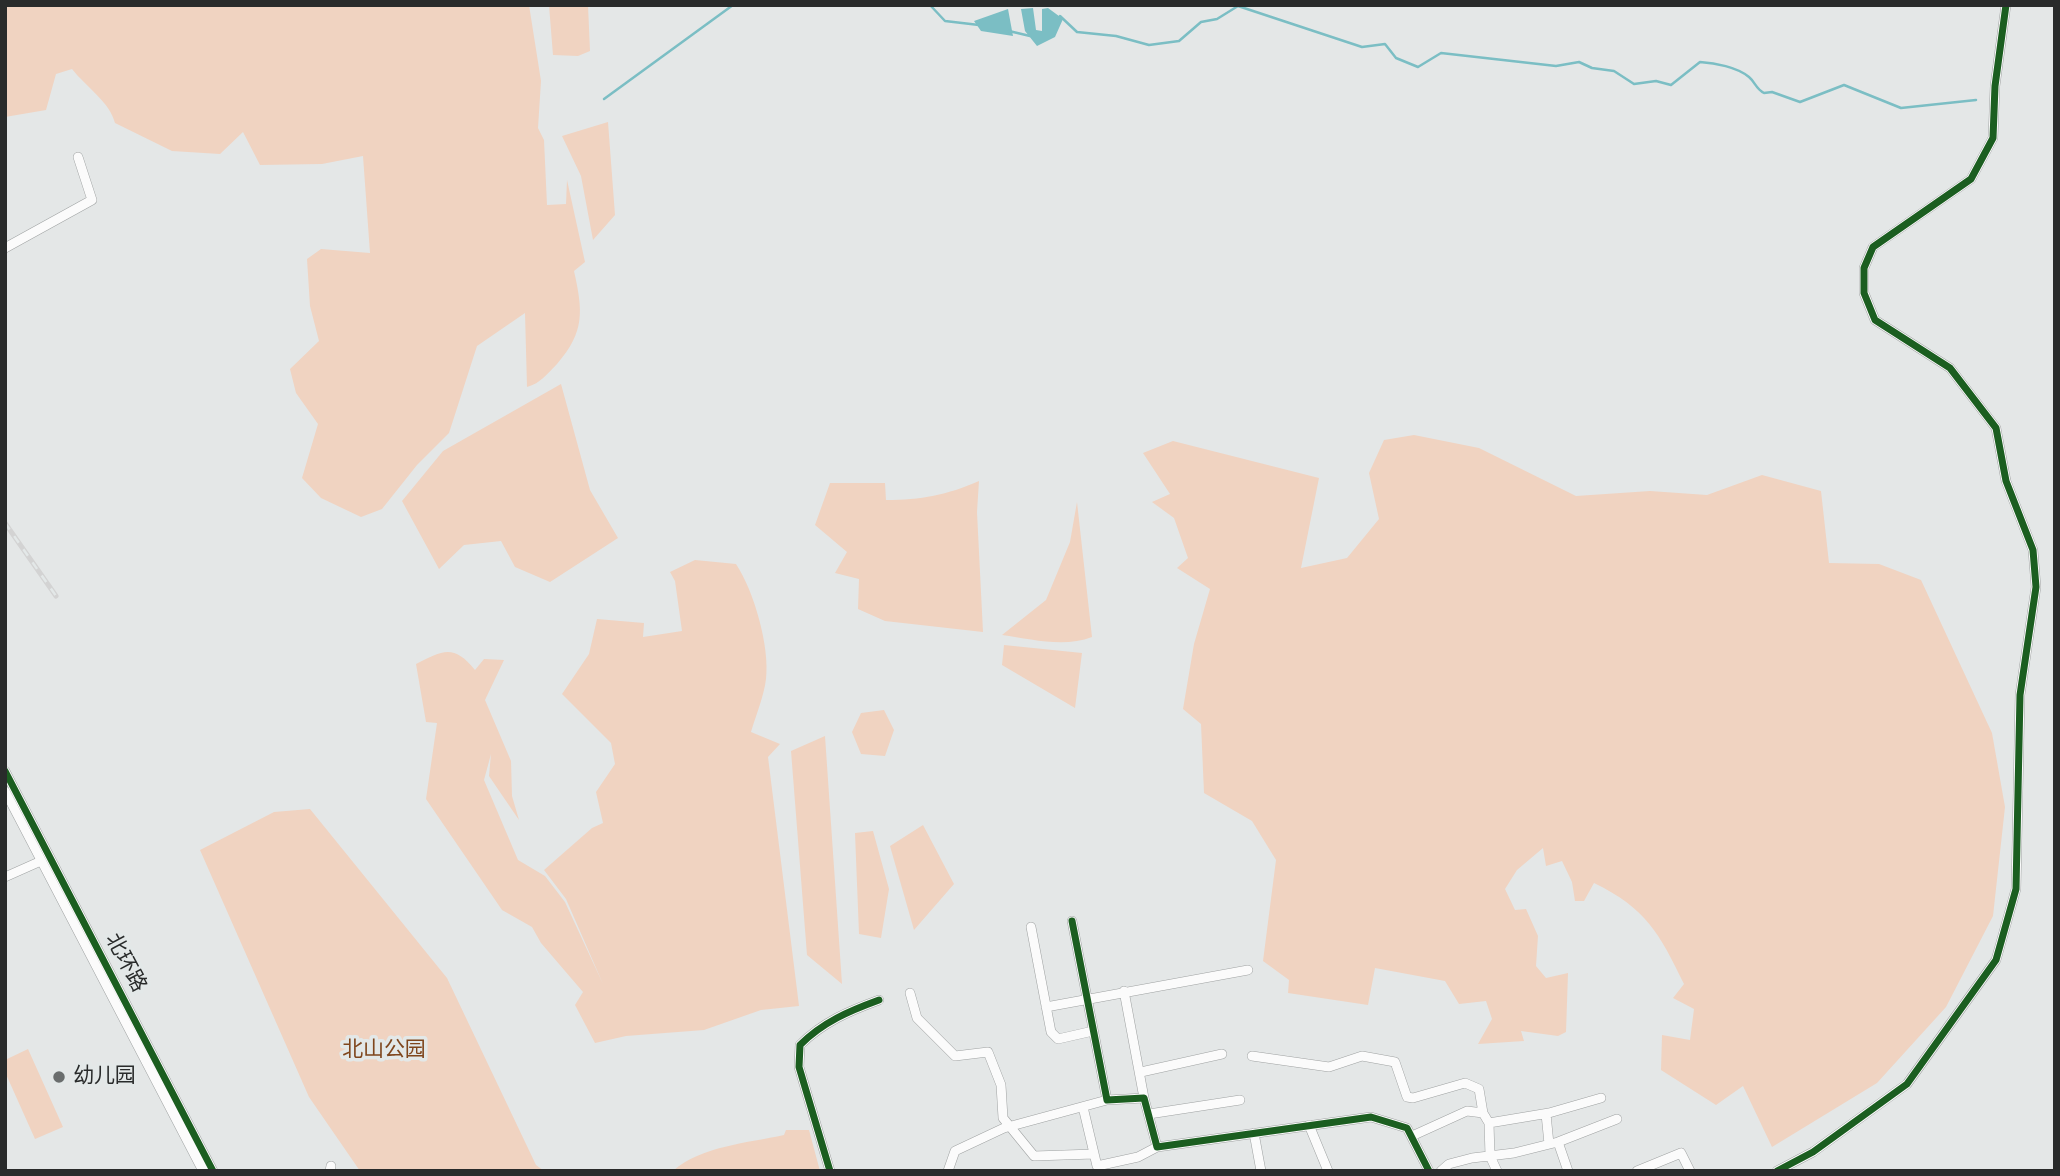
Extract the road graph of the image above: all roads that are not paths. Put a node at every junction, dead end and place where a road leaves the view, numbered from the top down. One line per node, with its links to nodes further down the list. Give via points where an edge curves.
1 (2006, 5): 50 (street, via 1993,138 1971,179 1873,247 1864,268 1864,293 1875,320 1950,369 1996,428 2006,481 2033,550 2036,587 2020,695 2016,889 1996,960 1907,1084 1813,1152)
2 (78, 157): 3 (street, via 92,200)
3 (5, 248)
4 (5, 771): 39 (street, 北环路)
5 (5, 791): 6 (street)
6 (41, 861): 7 (street); 38 (street)
7 (5, 877)
8 (1072, 921): 13 (street)
9 (1031, 927): 15 (street)
10 (1248, 970): 11 (street)
11 (1124, 991): 13 (street); 19 (street)
12 (910, 993): 31 (street, via 917,1018 955,1056 988,1052 1001,1085 1003,1118)
13 (1087, 998): 15 (street); 16 (street)
14 (879, 1000): 40 (street, via 835,1018 800,1045 799,1067)
15 (1046, 1007): 16 (street, via 1051,1032 1058,1039)
16 (1093, 1031): 22 (street)
17 (1222, 1054): 19 (street)
18 (1252, 1056): 25 (street, via 1329,1067 1362,1056 1395,1062 1407,1097 1465,1083 1479,1089)
19 (1141, 1072): 20 (street)
20 (1144, 1098): 22 (street); 26 (street)
21 (1601, 1098): 27 (street)
22 (1107, 1100): 24 (street)
23 (1240, 1100): 26 (street)
24 (1083, 1107): 31 (street); 36 (street)
25 (1483, 1113): 29 (street); 33 (street, via 1467,1111)
26 (1149, 1114): 35 (street)
27 (1546, 1114): 29 (street); 34 (street)
28 (1617, 1119): 34 (street)
29 (1489, 1123): 37 (street)
30 (1309, 1125): 32 (street); 33 (street, via 1371,1116 1407,1129); 43 (street)
31 (1009, 1126): 36 (street, via 1034,1156); 41 (street, via 955,1151)
32 (1254, 1133): 35 (street); 42 (street)
33 (1412, 1136): 44 (street)
34 (1553, 1143): 37 (street); 47 (street)
35 (1157, 1147): 36 (street, via 1138,1157 1097,1166)
36 (1094, 1154)
37 (1490, 1156): 45 (street, via 1449,1164); 46 (street)
38 (203, 1171)
39 (214, 1171)
40 (830, 1171)
41 (948, 1171)
42 (1261, 1171)
43 (1328, 1171)
44 (1429, 1171)
45 (1441, 1171)
46 (1497, 1171)
47 (1569, 1171)
48 (1637, 1171): 49 (street, via 1681,1153)
49 (1690, 1171)
50 (1777, 1171)

